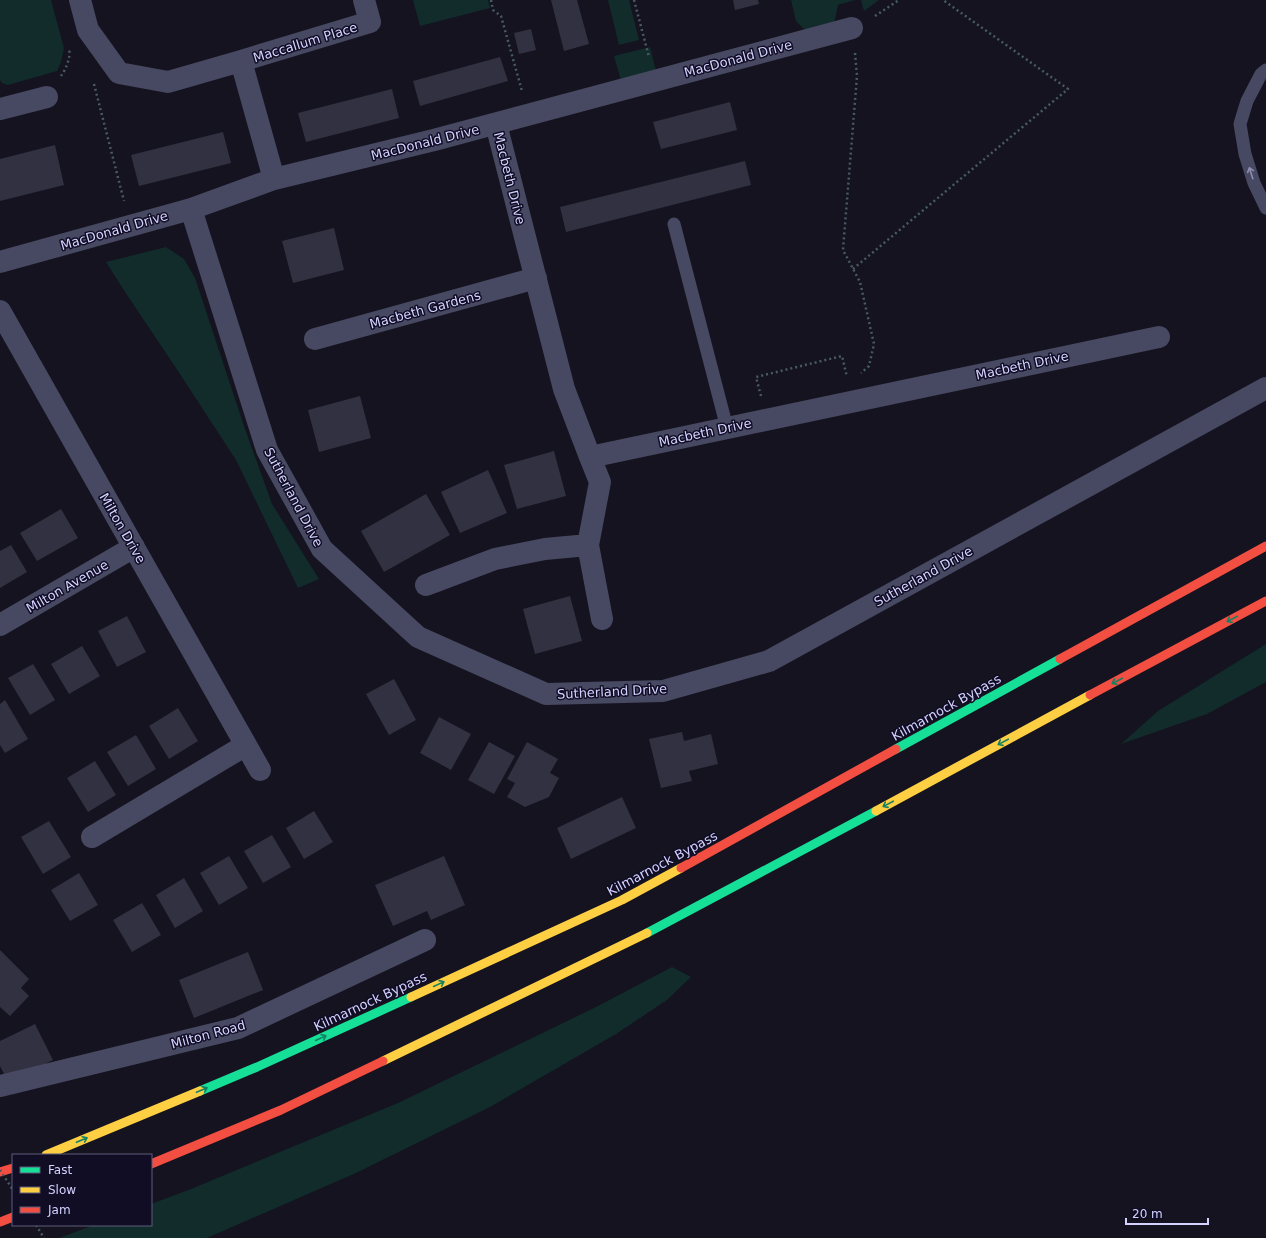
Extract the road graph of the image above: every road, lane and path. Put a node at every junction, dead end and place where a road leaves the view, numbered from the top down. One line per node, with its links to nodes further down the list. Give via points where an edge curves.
1 (364, 0): 9 (street, Maccallum Place, via 370,22)
2 (491, 0): 15 (path, via 493,10 501,16)
3 (634, 0): 11 (path)
4 (899, 0): 7 (path, via 862,25)
5 (943, 0): 23 (path, via 1068,89)
6 (85, 1): 9 (street, via 88,30 119,73 168,82)
7 (852, 28): 11 (street, MacDonald Drive); 23 (path, via 857,76 843,250)
8 (68, 46): 13 (path, via 70,54 64,72)
9 (241, 62): 17 (street)
10 (1266, 70): 19 (lane, one-way to 10, via 1254,183 1245,154 1240,124 1247,101 1261,74)
11 (655, 81): 15 (street, MacDonald Drive)
12 (94, 83): 21 (path)
13 (47, 97): 14 (street)
14 (0, 109)
15 (529, 115): 16 (street, MacDonald Drive)
16 (496, 124): 17 (street, MacDonald Drive); 24 (street, Macbeth Drive)
17 (274, 179): 18 (street, MacDonald Drive)
18 (191, 208): 21 (street, MacDonald Drive); 30 (street, Sutherland Drive, via 267,450 322,549 418,636 546,694 664,691 768,661)
19 (1266, 208)
20 (674, 224): 32 (lane)
21 (130, 226): 22 (street, MacDonald Drive)
22 (0, 262)
23 (853, 269): 28 (path, via 860,282 874,344 869,366)
24 (536, 278): 27 (street, Macbeth Gardens); 33 (street, Macbeth Drive, via 564,389)
25 (0, 311): 36 (street, Milton Drive)
26 (1159, 337): 32 (street, Macbeth Drive)
27 (314, 339)
28 (858, 375)
29 (848, 380): 31 (path, via 842,356 756,377)
30 (1266, 388)
31 (761, 397)
32 (727, 428): 33 (street, Macbeth Drive)
33 (590, 456): 34 (street, via 600,482)
34 (588, 545): 37 (street, via 545,549 495,559); 39 (street)
35 (1266, 546): 46 (highway, Kilmarnock Bypass, one-way to 35, via 257,1067 622,900)
36 (134, 547): 40 (street, Milton Avenue); 41 (street, Milton Drive)
37 (426, 585)
38 (1266, 601): 47 (highway, one-way to 47, via 633,940 281,1110)
39 (602, 619)
40 (0, 625)
41 (246, 745): 42 (street, Milton Drive); 43 (street)
42 (260, 770)
43 (92, 837)
44 (425, 940): 45 (street, Milton Road, via 238,1028)
45 (0, 1086)
46 (48, 1154)
47 (152, 1164)
48 (12, 1168): 49 (highway)
49 (0, 1171): 50 (path, bridge)
50 (12, 1189)
51 (12, 1217): 52 (highway)
52 (0, 1222)
53 (37, 1226): 54 (path)
54 (44, 1238)

